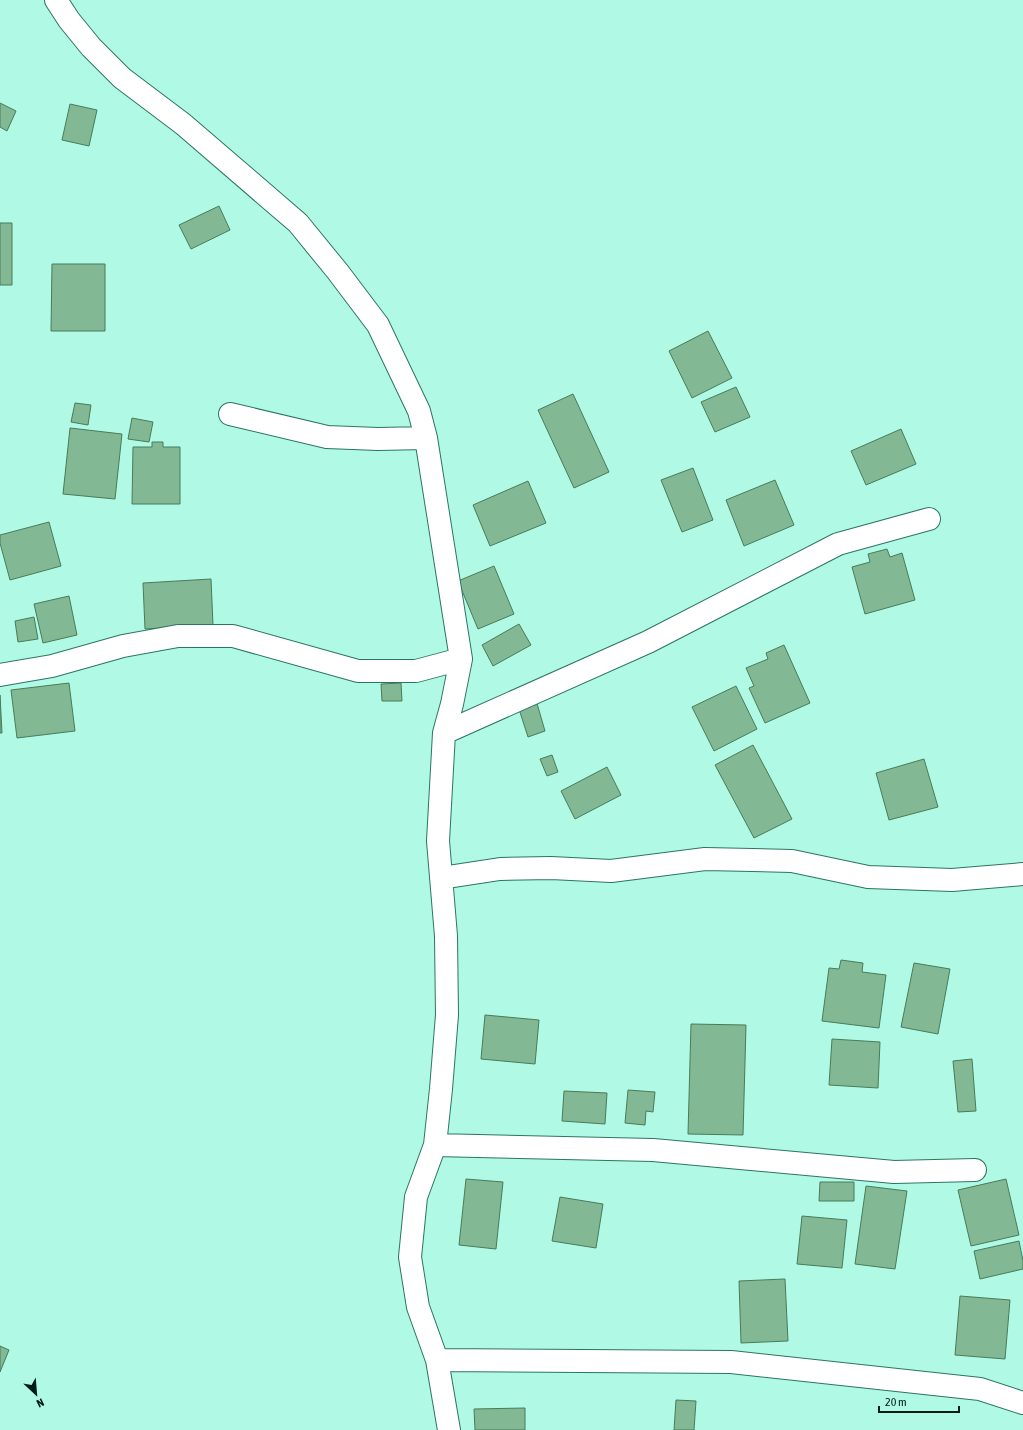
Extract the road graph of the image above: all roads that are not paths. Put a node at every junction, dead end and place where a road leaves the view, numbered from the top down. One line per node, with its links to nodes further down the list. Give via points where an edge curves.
1 (56, 0): 3 (street, via 91,47 122,78 183,124 298,223 378,325 419,410)
2 (230, 414): 3 (street, via 327,438)
3 (426, 438): 5 (street)
4 (929, 519): 7 (street, via 838,544 648,642)
5 (461, 659): 6 (street, via 416,671 358,671 233,636 178,636 123,646 52,666); 7 (street)
6 (0, 675)
7 (444, 734): 9 (street, via 438,841)
8 (1023, 874): 9 (street, via 952,880 868,877 792,861 705,859 611,871 500,869)
9 (441, 878): 10 (street, via 446,936 447,1015)
10 (435, 1145): 11 (street, via 653,1150 894,1172); 12 (street, via 416,1197 410,1257 418,1307)
11 (976, 1170)
12 (437, 1360): 13 (street, via 731,1362 980,1389); 14 (street)
13 (1023, 1403)
14 (449, 1430)

